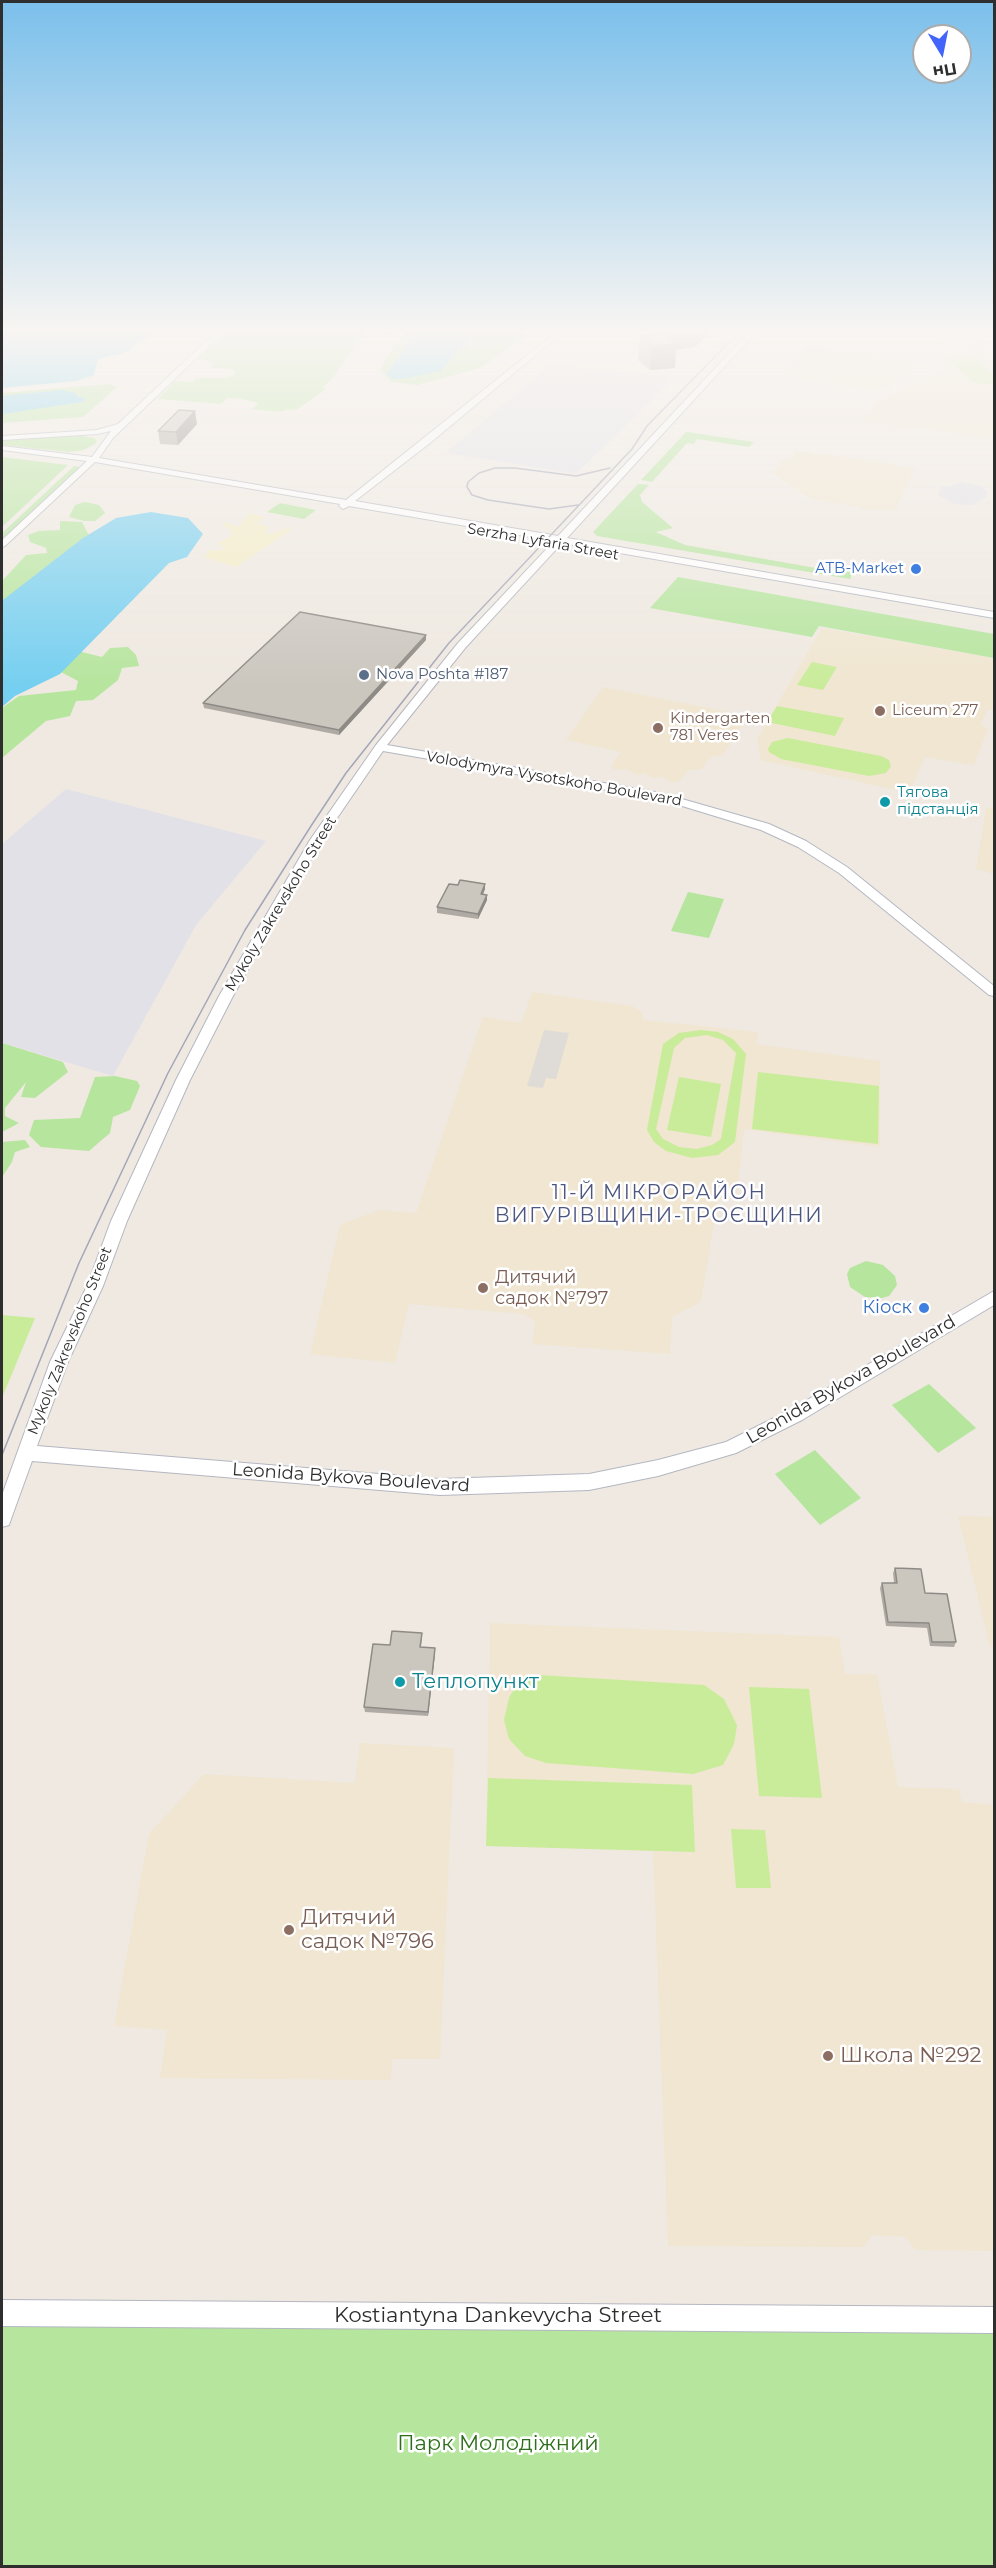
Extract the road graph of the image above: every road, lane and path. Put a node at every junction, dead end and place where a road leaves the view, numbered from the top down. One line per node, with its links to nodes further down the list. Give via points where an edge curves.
1 (9, 449): 6 (street)
2 (100, 449): 6 (street)
3 (107, 449): 7 (street)
4 (414, 449): 8 (street)
5 (643, 449): 9 (street, Mykoly Zakrevskoho Street)
6 (92, 460): 7 (street, Serzha Lyfaria Street); 8 (street, Serzha Lyfaria Street); 10 (street)
7 (117, 463): 8 (street, Serzha Lyfaria Street)
8 (345, 504): 9 (street, Serzha Lyfaria Street)
9 (556, 542): 11 (street, Serzha Lyfaria Street); 12 (street, Serzha Lyfaria Street); 13 (street, Mykoly Zakrevskoho Street, via 462,645)
10 (2, 544)
11 (994, 615)
12 (994, 622)
13 (380, 747): 14 (street, Volodymyra Vysotskoho Boulevard, via 661,796 765,827 843,870); 16 (street, Mykoly Zakrevskoho Street, via 316,840 187,1072 59,1362)
14 (994, 992)
15 (994, 1297): 16 (street, Leonida Bykova Boulevard, via 796,1415 730,1448 589,1482 440,1487)
16 (25, 1453): 17 (street, Mykoly Zakrevskoho Street)
17 (2, 1519)
18 (2, 2313): 19 (street, Kostiantyna Dankevycha Street)
19 (994, 2320)

